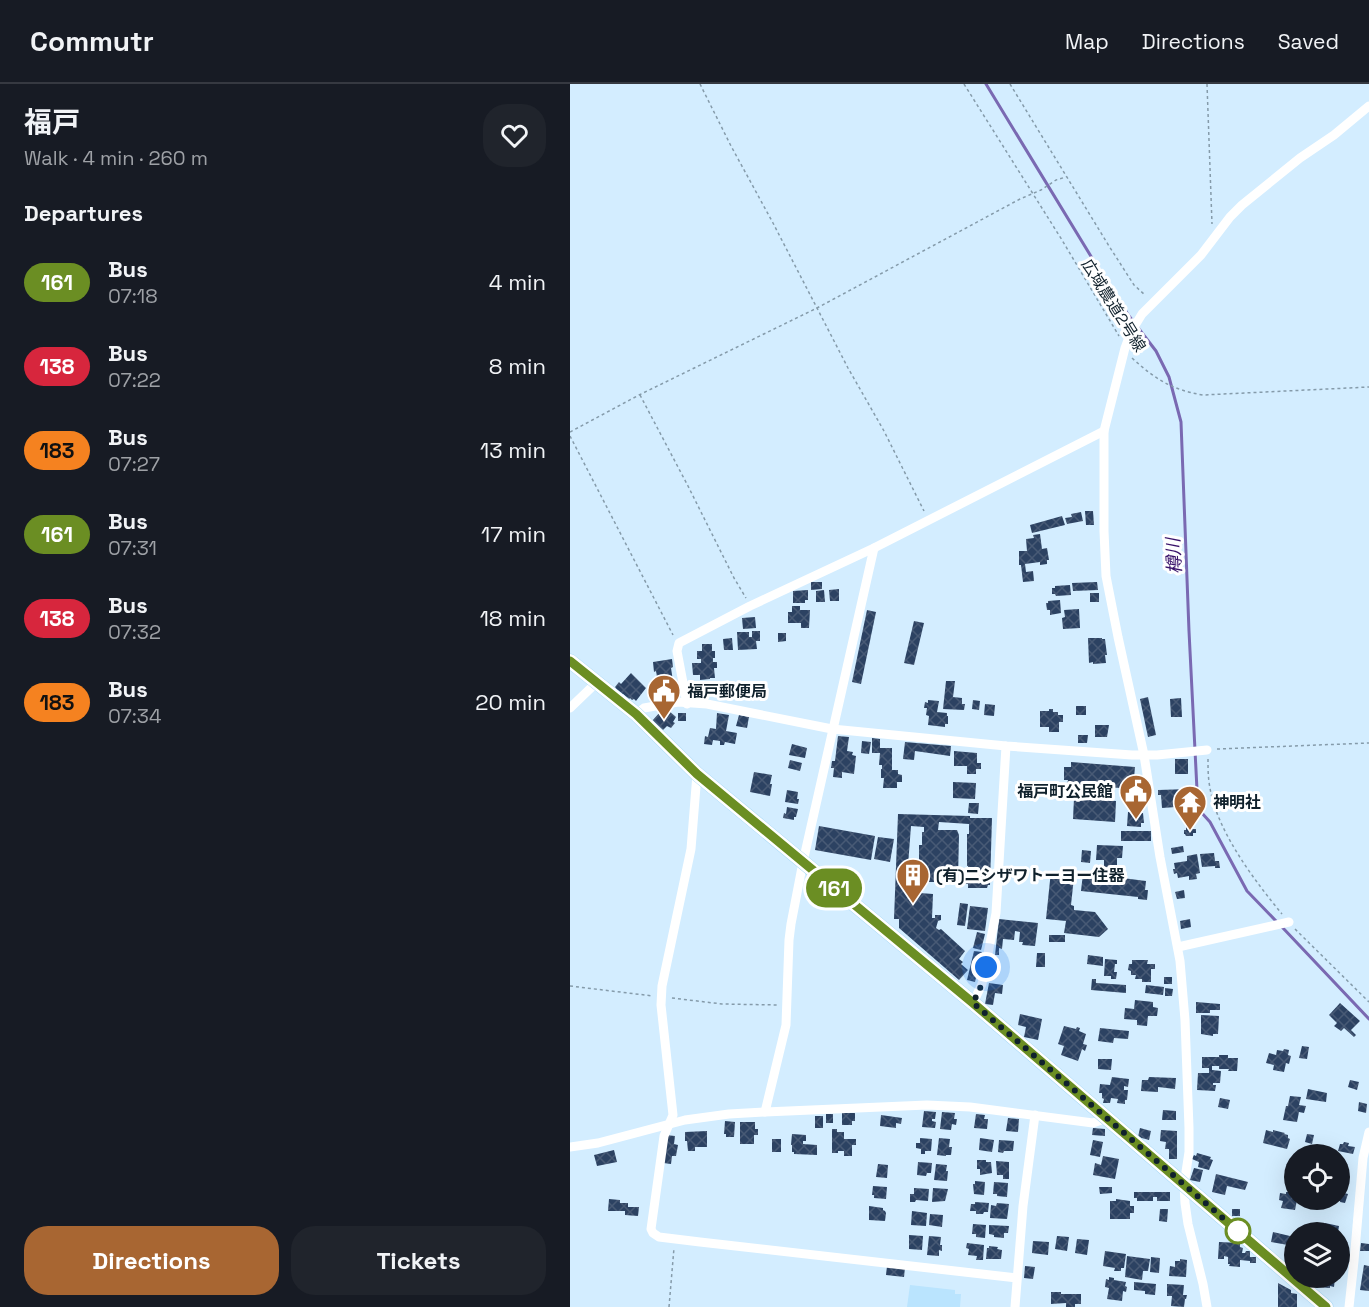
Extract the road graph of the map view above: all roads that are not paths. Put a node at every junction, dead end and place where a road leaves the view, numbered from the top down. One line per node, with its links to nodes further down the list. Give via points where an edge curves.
1 (1369, 106): 2 (street, via 1242,205 1201,255 1142,314 1125,348)
2 (1104, 431): 3 (street); 12 (street, via 1106,576)
3 (874, 548): 6 (street, via 679,643 677,651); 9 (street)
4 (570, 661): 5 (main road)
5 (596, 683): 7 (street); 8 (main road)
6 (687, 704): 8 (street, via 644,708); 9 (street, via 717,705)
7 (570, 708)
8 (636, 714): 13 (main road)
9 (832, 729): 10 (street); 14 (street)
10 (1006, 746): 12 (street); 17 (street, via 996,913 982,984)
11 (1207, 750): 12 (street)
12 (1144, 755): 16 (street)
13 (697, 774): 14 (main road); 21 (street, via 691,849 661,997 673,1115)
14 (803, 862): 17 (main road); 18 (street, via 789,940 786,1025)
15 (1285, 923): 16 (street)
16 (1178, 947): 24 (street, via 1189,1128)
17 (973, 1003): 20 (main road)
18 (765, 1112): 19 (street, via 927,1105); 21 (street)
19 (1035, 1115): 20 (street, via 1093,1123); 27 (street)
20 (1107, 1118): 24 (main road)
21 (669, 1125): 23 (street); 27 (street, via 664,1136 651,1228 659,1237)
22 (1369, 1132): 25 (street)
23 (570, 1147)
24 (1184, 1185): 29 (street, via 1188,1224); 30 (main road)
25 (1359, 1213): 26 (street); 31 (street)
26 (1369, 1217)
27 (1017, 1278): 28 (street)
28 (1015, 1307)
29 (1207, 1307)
30 (1326, 1307)
31 (1349, 1307)

